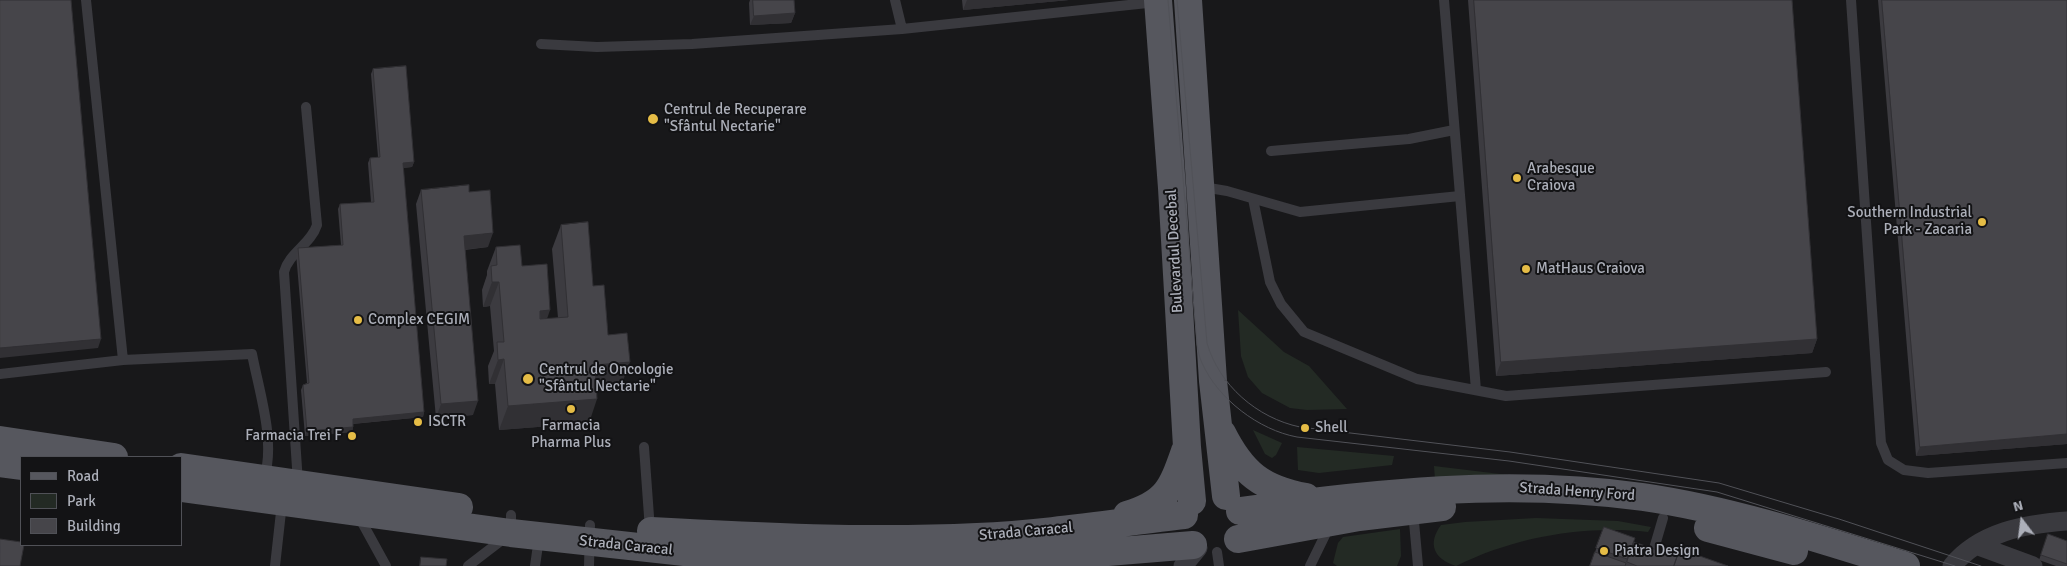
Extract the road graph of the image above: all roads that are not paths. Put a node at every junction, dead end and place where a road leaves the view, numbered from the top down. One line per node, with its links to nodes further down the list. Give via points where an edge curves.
1 (86, 0): 16 (lane)
2 (895, 0): 8 (lane)
3 (1188, 0): 13 (main road, Bulevardul Decebal)
4 (1444, 0): 11 (lane)
5 (1851, 0): 26 (lane, via 1881,442 1888,460 1904,470 1928,473)
6 (1158, 1): 7 (lane); 13 (main road, Bulevardul Decebal)
7 (1099, 4): 8 (lane)
8 (902, 29): 9 (lane, via 692,44 597,47)
9 (541, 44)
10 (306, 108): 31 (lane, via 317,225 314,233 286,264 284,272)
11 (1454, 130): 12 (lane, via 1409,139); 14 (lane)
12 (1271, 151)
13 (1187, 187): 15 (lane, via 1227,191); 20 (main road, Bulevardul Decebal); 23 (main road, Bulevardul Decebal)
14 (1460, 196): 15 (lane, via 1300,212); 19 (lane)
15 (1253, 199): 19 (lane, via 1270,282 1281,304 1304,332 1418,379)
16 (123, 360): 18 (lane); 29 (lane, via 252,354 269,445)
17 (1826, 372): 19 (lane, via 1506,396)
18 (0, 374)
19 (1476, 390)
20 (1217, 423): 32 (main road, Bulevardul Decebal); 35 (main road, via 1234,456 1260,481)
21 (0, 440): 24 (main road)
22 (644, 447): 41 (lane)
23 (1187, 447): 33 (main road, Bulevardul Decebal); 40 (main road, via 1165,496 1143,509)
24 (107, 456)
25 (0, 463): 27 (main road)
26 (2067, 463)
27 (20, 466)
28 (182, 467): 29 (main road, Strada Caracal)
29 (264, 479): 31 (main road, Strada Caracal)
30 (182, 488): 31 (main road, Strada Caracal)
31 (290, 493): 36 (main road, Strada Caracal); 39 (main road, Strada Caracal); 49 (lane)
32 (1233, 503): 33 (main road, via 1208,493); 35 (main road, Strada Henry Ford); 45 (main road, via 1242,520 1241,530)
33 (1188, 508): 40 (main road, Strada Caracal); 45 (main road, via 1183,526 1186,536)
34 (1413, 510): 35 (main road, Strada Henry Ford); 37 (main road, Strada Henry Ford, via 1464,506 1569,506); 54 (lane)
35 (1330, 511): 45 (main road, Strada Henry Ford); 53 (lane); 56 (main road, Strada Henry Ford, via 1447,489 1573,489 1620,494 1752,520)
36 (356, 512): 39 (main road, Strada Caracal); 50 (lane)
37 (1663, 518): 46 (lane); 55 (main road, Strada Henry Ford)
38 (2067, 521): 43 (street, via 2002,532)
39 (511, 524): 42 (main road, Strada Caracal); 44 (main road, Strada Caracal); 51 (lane)
40 (1083, 526): 41 (main road, Strada Caracal, via 977,537 833,539)
41 (650, 531): 44 (main road, Strada Caracal)
42 (540, 537): 44 (main road, Strada Caracal); 52 (lane)
43 (1976, 545): 57 (street); 58 (street)
44 (588, 552): 47 (main road, Strada Caracal, via 711,554)
45 (1208, 553): 48 (main road, Strada Caracal)
46 (1651, 559)
47 (819, 563): 48 (main road, Strada Caracal)
48 (881, 563)
49 (275, 566)
50 (386, 566)
51 (468, 566)
52 (535, 566)
53 (1310, 566)
54 (1418, 566)
55 (1844, 566)
56 (1906, 566)
57 (1952, 566)
58 (2033, 566)

